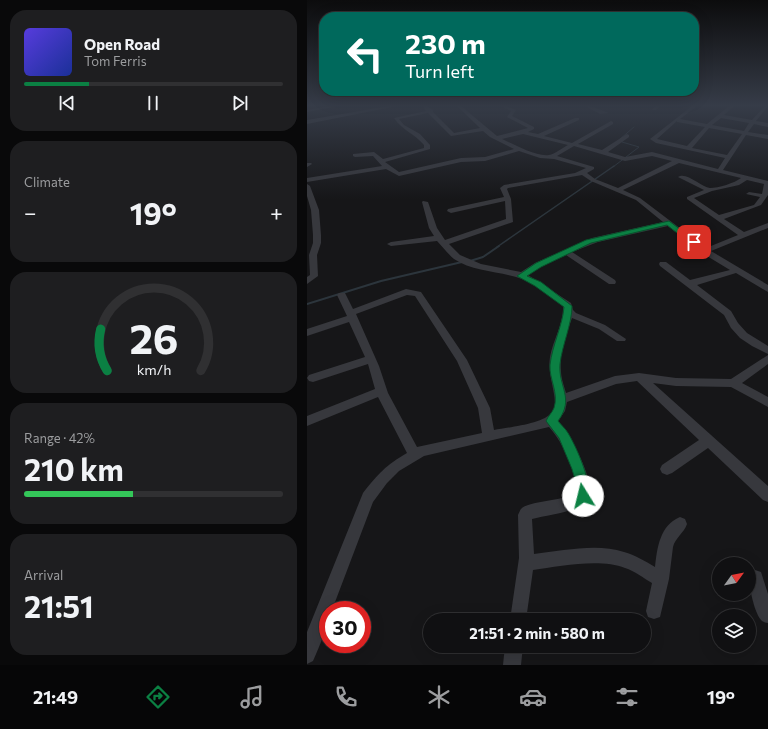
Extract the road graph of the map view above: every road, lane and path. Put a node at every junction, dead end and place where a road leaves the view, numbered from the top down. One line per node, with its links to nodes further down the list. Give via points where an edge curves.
1 (419, 137): 20 (street, via 427,145 427,149)
2 (501, 137): 9 (street)
3 (542, 137): 10 (street)
4 (584, 137): 10 (street)
5 (625, 137): 14 (street)
6 (655, 137): 12 (street, via 653,139 658,142)
7 (698, 137): 12 (street)
8 (740, 137): 17 (street)
9 (497, 138): 11 (street)
10 (571, 144): 14 (street); 16 (street)
11 (519, 148): 16 (street, via 542,157); 18 (street, via 485,159)
12 (689, 148): 17 (street)
13 (463, 152): 18 (street)
14 (603, 152): 19 (street, via 628,160 652,154)
15 (355, 155): 20 (street, via 373,154)
16 (551, 156): 22 (street, via 592,168)
17 (729, 157): 21 (street)
18 (471, 159): 20 (street, via 401,174 395,173)
19 (677, 161): 21 (street); 28 (street)
20 (384, 164): 26 (street)
21 (719, 172): 24 (street)
22 (583, 173): 28 (street, via 593,180); 32 (street, via 506,186 503,188)
23 (681, 178): 29 (street)
24 (746, 178): 25 (street); 29 (street, via 737,184)
25 (766, 179): 31 (street, via 768,185)
26 (307, 180)
27 (307, 186): 46 (street, via 315,210 317,243 313,255 313,276)
28 (619, 190): 36 (street, via 637,199)
29 (709, 190): 35 (street, via 689,198)
30 (749, 194): 31 (street)
31 (764, 196): 35 (street, via 756,206)
32 (507, 198): 34 (street); 39 (street, via 510,218 507,222)
33 (425, 202): 39 (street, via 430,221)
34 (451, 211)
35 (719, 218): 38 (street)
36 (669, 223): 41 (street); 42 (street, via 595,240)
37 (768, 225): 38 (street)
38 (743, 235): 41 (street)
39 (442, 241): 40 (street); 45 (street, via 457,256 471,263)
40 (391, 244)
41 (705, 251): 44 (street)
42 (566, 252): 45 (street); 47 (street)
43 (663, 264): 48 (street)
44 (738, 270): 48 (street); 49 (street)
45 (521, 276): 51 (street, via 562,300 568,306)
46 (307, 281)
47 (612, 282)
48 (691, 284): 55 (street, via 728,313 742,335)
49 (768, 289)
50 (342, 295): 52 (street)
51 (568, 311): 54 (street); 62 (street, via 555,364)
52 (351, 315): 53 (street); 56 (street); 66 (street, via 406,292 418,294 462,360 484,408)
53 (307, 333)
54 (621, 339)
55 (768, 350)
56 (370, 359): 59 (street); 61 (street)
57 (768, 359): 60 (street)
58 (639, 377): 60 (street, via 676,382); 62 (street, via 615,380); 67 (street)
59 (313, 378)
60 (733, 383): 63 (street)
61 (381, 391): 64 (street); 68 (street)
62 (561, 399): 65 (street, via 559,411)
63 (768, 402)
64 (307, 421)
65 (551, 421): 66 (street, via 543,425); 72 (street, via 563,435 578,469 584,486 583,496 572,503 525,515)
66 (489, 436): 68 (street, via 442,446)
67 (709, 440): 69 (street); 70 (street)
68 (415, 455): 79 (street, via 394,467 368,498)
69 (667, 469)
70 (768, 495)
71 (680, 524): 73 (street, via 668,538 665,546)
72 (526, 563): 73 (street, via 567,558 610,557 623,559); 76 (street)
73 (661, 579): 75 (street)
74 (756, 581): 77 (street)
75 (654, 611)
76 (519, 613)
77 (768, 615)
78 (513, 653): 80 (street)
79 (307, 655)
80 (512, 665)

